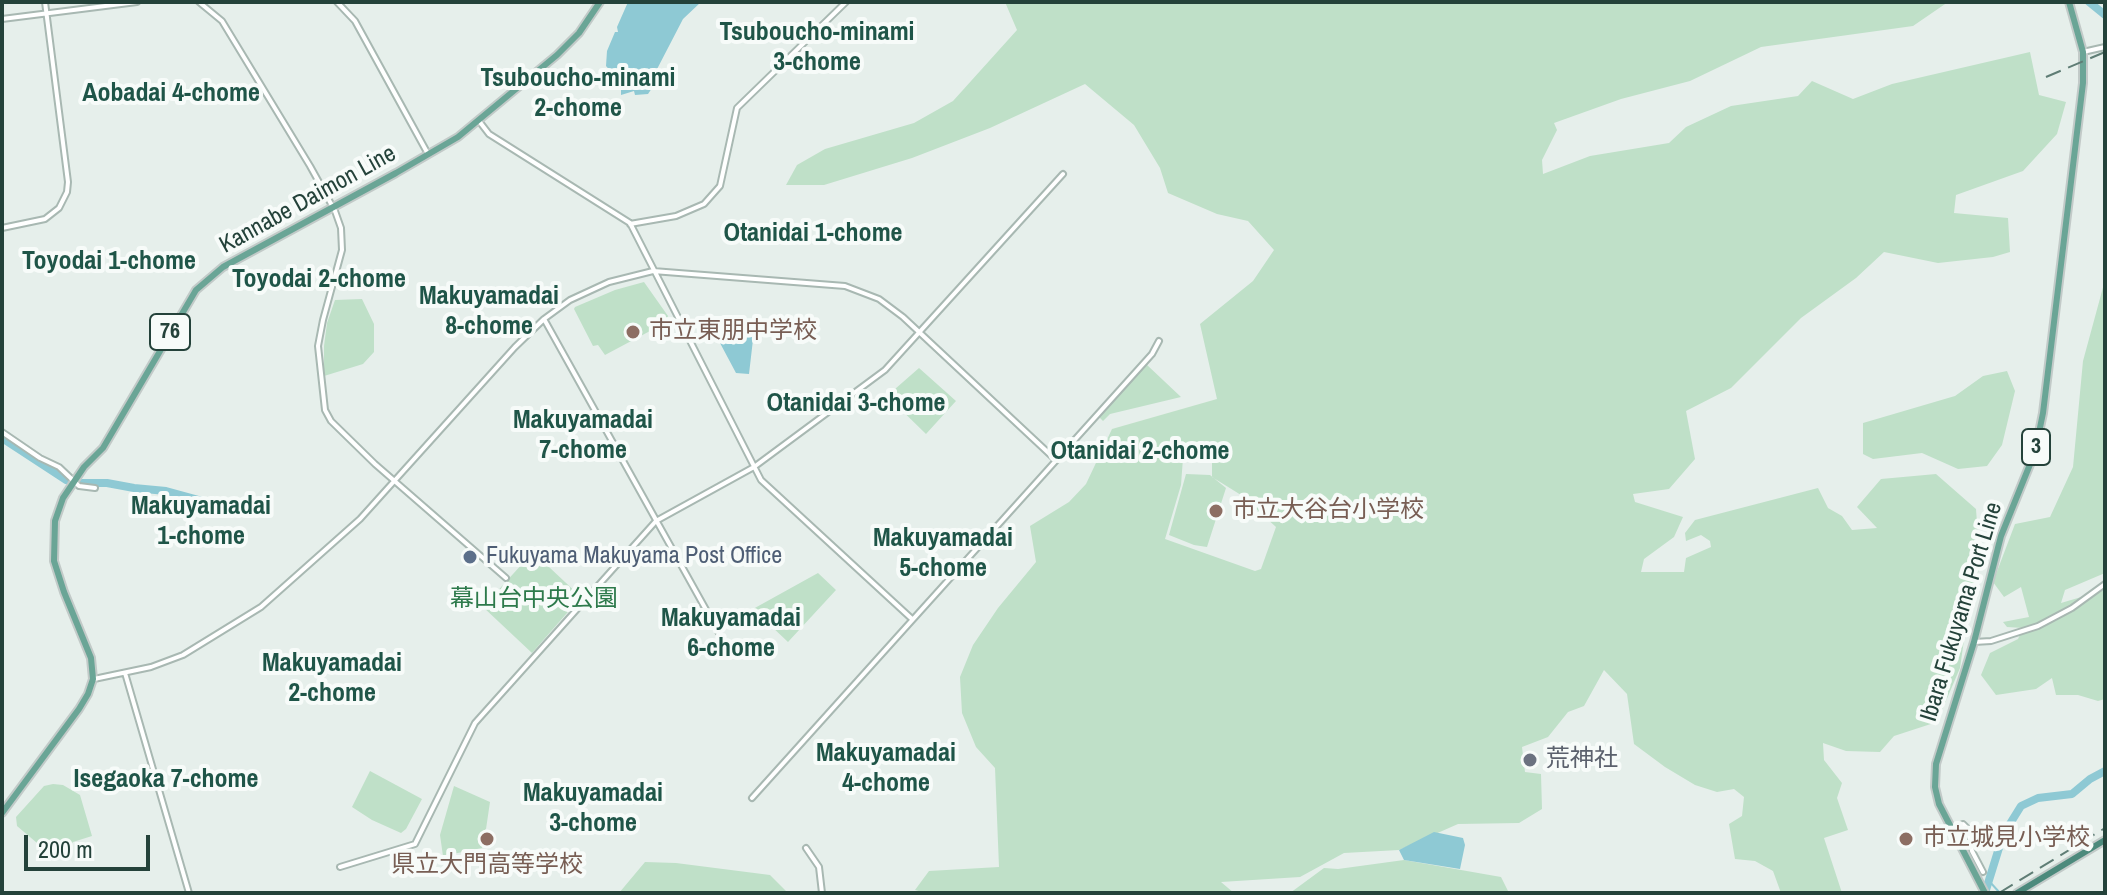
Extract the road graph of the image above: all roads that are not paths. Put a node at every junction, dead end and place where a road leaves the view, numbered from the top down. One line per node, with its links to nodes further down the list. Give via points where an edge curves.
1 (45, 2): 8 (street)
2 (137, 2): 8 (street)
3 (199, 2): 15 (street, via 222,21)
4 (337, 2): 13 (street, via 355,21)
5 (600, 2): 12 (main road, Kannabe Daimon Line / 76, via 557,55)
6 (846, 2): 16 (street, via 737,108 720,186 704,204 676,216)
7 (2069, 2): 11 (main road, Ibara Fukuyama Port Line / 3)
8 (47, 13): 9 (street); 17 (street, via 67,192 45,219)
9 (2, 19)
10 (2105, 47): 11 (street)
11 (2083, 52): 33 (main road, Ibara Fukuyama Port Line / 3, via 2039,434 2001,536)
12 (477, 120): 13 (main road, Kannabe Daimon Line / 76); 16 (street, via 489,134)
13 (429, 155): 15 (main road, Kannabe Daimon Line / 76)
14 (1063, 174): 20 (street)
15 (332, 207): 25 (street, via 342,231 342,250 318,346 325,410 338,430); 26 (main road, Kannabe Daimon Line / 76, via 204,281 103,448)
16 (630, 223): 18 (street)
17 (2, 228)
18 (653, 271): 19 (street, via 609,282); 20 (street, via 845,286 879,299); 24 (street)
19 (544, 319): 25 (street); 28 (street)
20 (919, 334): 23 (street); 24 (street, via 885,370)
21 (1159, 341): 23 (street)
22 (2, 432): 26 (street)
23 (1056, 460): 31 (street)
24 (754, 467): 28 (street); 31 (street, via 770,490)
25 (396, 480): 29 (street); 34 (street, via 351,528 261,607 183,655)
26 (74, 481): 27 (street); 35 (main road, Kannabe Daimon Line / 76, via 55,521 54,561 91,658)
27 (95, 488)
28 (656, 521): 32 (street); 41 (street, via 475,723 415,844)
29 (506, 578)
30 (2105, 584): 33 (street, via 2038,626)
31 (912, 619): 36 (street)
32 (719, 633)
33 (1974, 642): 38 (main road, Ibara Fukuyama Port Line / 3, via 1936,764 1937,795)
34 (125, 673): 35 (street); 43 (street)
35 (93, 679): 37 (main road, via 79,709)
36 (752, 798)
37 (2, 813)
38 (1951, 829): 42 (street, via 1963,824 1968,829); 45 (main road, Ibara Fukuyama Port Line / 3)
39 (2105, 840): 46 (highway)
40 (806, 848): 44 (street, via 819,867)
41 (340, 867)
42 (1983, 872)
43 (189, 893)
44 (822, 893)
45 (1985, 893)
46 (2017, 893)

